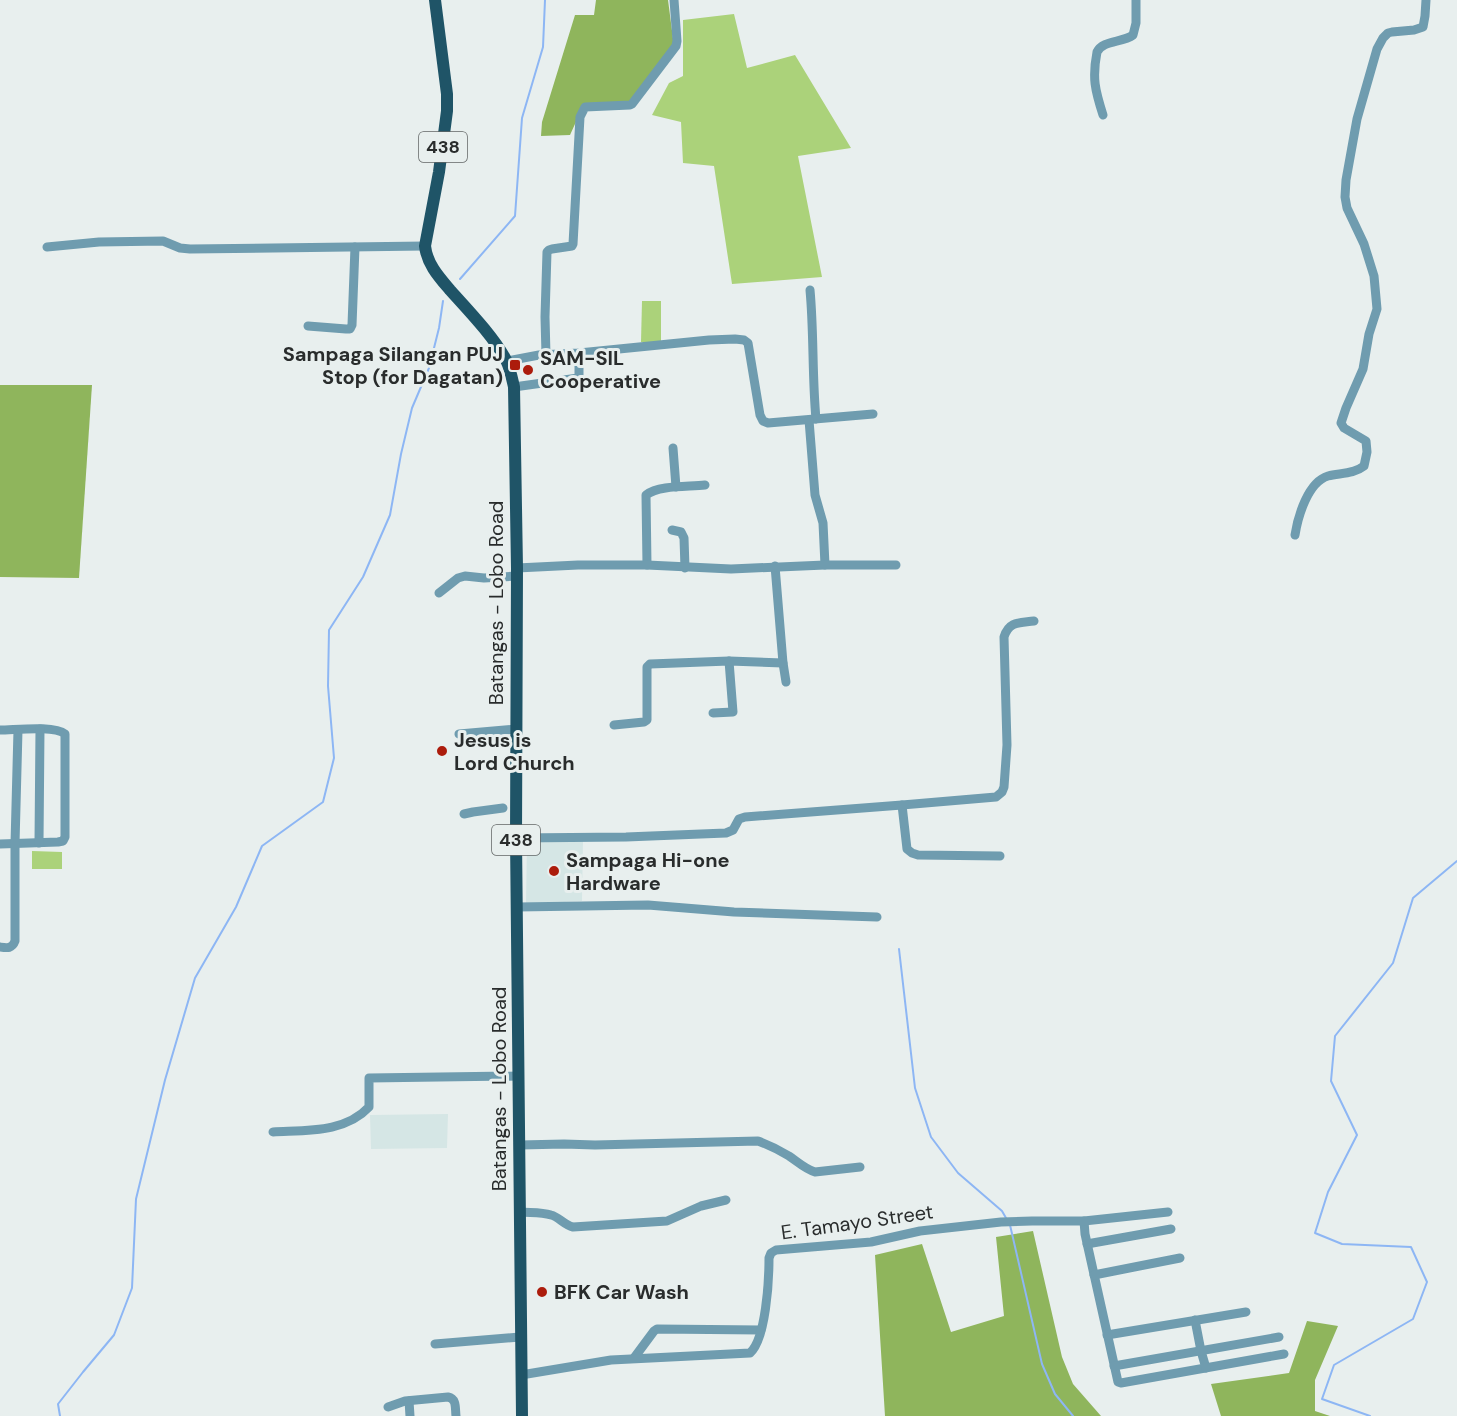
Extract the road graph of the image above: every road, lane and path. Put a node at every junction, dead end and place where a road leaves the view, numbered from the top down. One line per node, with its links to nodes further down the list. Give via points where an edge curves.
1 (435, 0): 6 (main road, 438, via 447,111)
2 (674, 0): 12 (street, via 676,46 632,104 585,107 580,117 573,244 548,252)
3 (1136, 0): 5 (street, via 1133,35 1102,45 1097,52 1094,83)
4 (1426, 0): 21 (street, via 1423,27 1388,33 1377,49 1357,119 1346,180 1347,208 1374,276 1377,309 1368,334 1363,369 1341,423 1366,441 1364,466 1327,476 1313,486 1298,518)
5 (1103, 115)
6 (425, 246): 8 (street); 13 (main road, Batangas - Lobo Road / 438, via 432,268)
7 (47, 247): 8 (street, via 163,241 190,249)
8 (356, 248): 10 (street, via 352,326)
9 (810, 290): 16 (street)
10 (308, 326)
11 (579, 353): 12 (street); 14 (street, via 579,378); 16 (street, via 744,340 748,343 763,421)
12 (546, 355): 13 (street)
13 (507, 361): 14 (main road, Batangas - Lobo Road / 438)
14 (514, 387): 27 (main road, Batangas - Lobo Road / 438)
15 (873, 414): 16 (street)
16 (813, 419): 22 (street, via 815,495 823,524)
17 (674, 448): 19 (street)
18 (705, 485): 19 (street)
19 (676, 487): 23 (street, via 646,495)
20 (672, 530): 26 (street, via 679,531 684,538)
21 (1295, 535)
22 (825, 564): 24 (street); 25 (street)
23 (647, 565): 26 (street); 27 (street, via 578,565)
24 (896, 565)
25 (775, 566): 26 (street); 31 (street)
26 (686, 568)
27 (517, 572): 28 (street, via 484,578 465,576); 36 (main road, Batangas - Lobo Road / 438)
28 (439, 593)
29 (1034, 621): 40 (street, via 1012,624 1004,637 1007,745 1002,792 996,797)
30 (729, 661): 31 (street); 33 (street, via 733,712); 34 (street, via 650,664 647,720)
31 (783, 663): 32 (street)
32 (786, 682)
33 (713, 713)
34 (614, 725)
35 (40, 729): 38 (street); 44 (street); 44 (street, via 65,734 65,837 63,841)
36 (517, 729): 39 (street); 41 (main road, Batangas - Lobo Road / 438)
37 (0, 730): 38 (street)
38 (18, 730): 46 (street)
39 (459, 734)
40 (902, 805): 43 (street, via 745,817 726,832); 47 (street, via 907,849 912,853)
41 (510, 808): 42 (street); 43 (main road, Batangas - Lobo Road / 438)
42 (464, 814)
43 (516, 838): 48 (main road, Batangas - Lobo Road / 438)
44 (39, 843): 46 (street)
45 (0, 844): 46 (street)
46 (15, 844): 50 (street, via 15,941 10,948)
47 (1000, 856)
48 (517, 907): 49 (street, via 648,905); 51 (main road, Batangas - Lobo Road / 438)
49 (877, 917)
50 (0, 947)
51 (519, 1077): 52 (street, via 369,1078 369,1107 362,1115 329,1128); 53 (main road, Batangas - Lobo Road / 438)
52 (273, 1132)
53 (520, 1145): 54 (street, via 758,1141 815,1172); 56 (main road, Batangas - Lobo Road / 438)
54 (860, 1167)
55 (726, 1200): 56 (street, via 667,1221 573,1227 551,1215)
56 (520, 1212): 67 (main road, Batangas - Lobo Road / 438)
57 (1168, 1212): 58 (street, E. Tamayo Street)
58 (1084, 1221): 60 (street); 65 (street, E. Tamayo Street, via 1001,1222 920,1231 871,1242 776,1250 769,1258 769,1290)
59 (1171, 1229): 60 (street)
60 (1087, 1244): 62 (street)
61 (1180, 1258): 62 (street)
62 (1094, 1275): 66 (street)
63 (1246, 1312): 64 (street)
64 (1195, 1320): 66 (street); 70 (street)
65 (761, 1330): 72 (street, via 657,1329); 72 (street, E. Tamayo Street, via 750,1353)
66 (1107, 1335): 73 (street)
67 (520, 1337): 69 (street); 75 (main road, Batangas - Lobo Road / 438)
68 (1279, 1337): 70 (street)
69 (435, 1344)
70 (1201, 1351): 73 (street); 74 (street)
71 (1284, 1354): 74 (street)
72 (634, 1358): 75 (street, E. Tamayo Street)
73 (1114, 1366): 74 (street, via 1121,1383)
74 (1206, 1368)
75 (521, 1375): 80 (main road, Batangas - Lobo Road / 438)
76 (409, 1401): 77 (street); 78 (street); 79 (street, via 452,1398)
77 (388, 1407)
78 (410, 1416)
79 (456, 1416)
80 (522, 1416)

